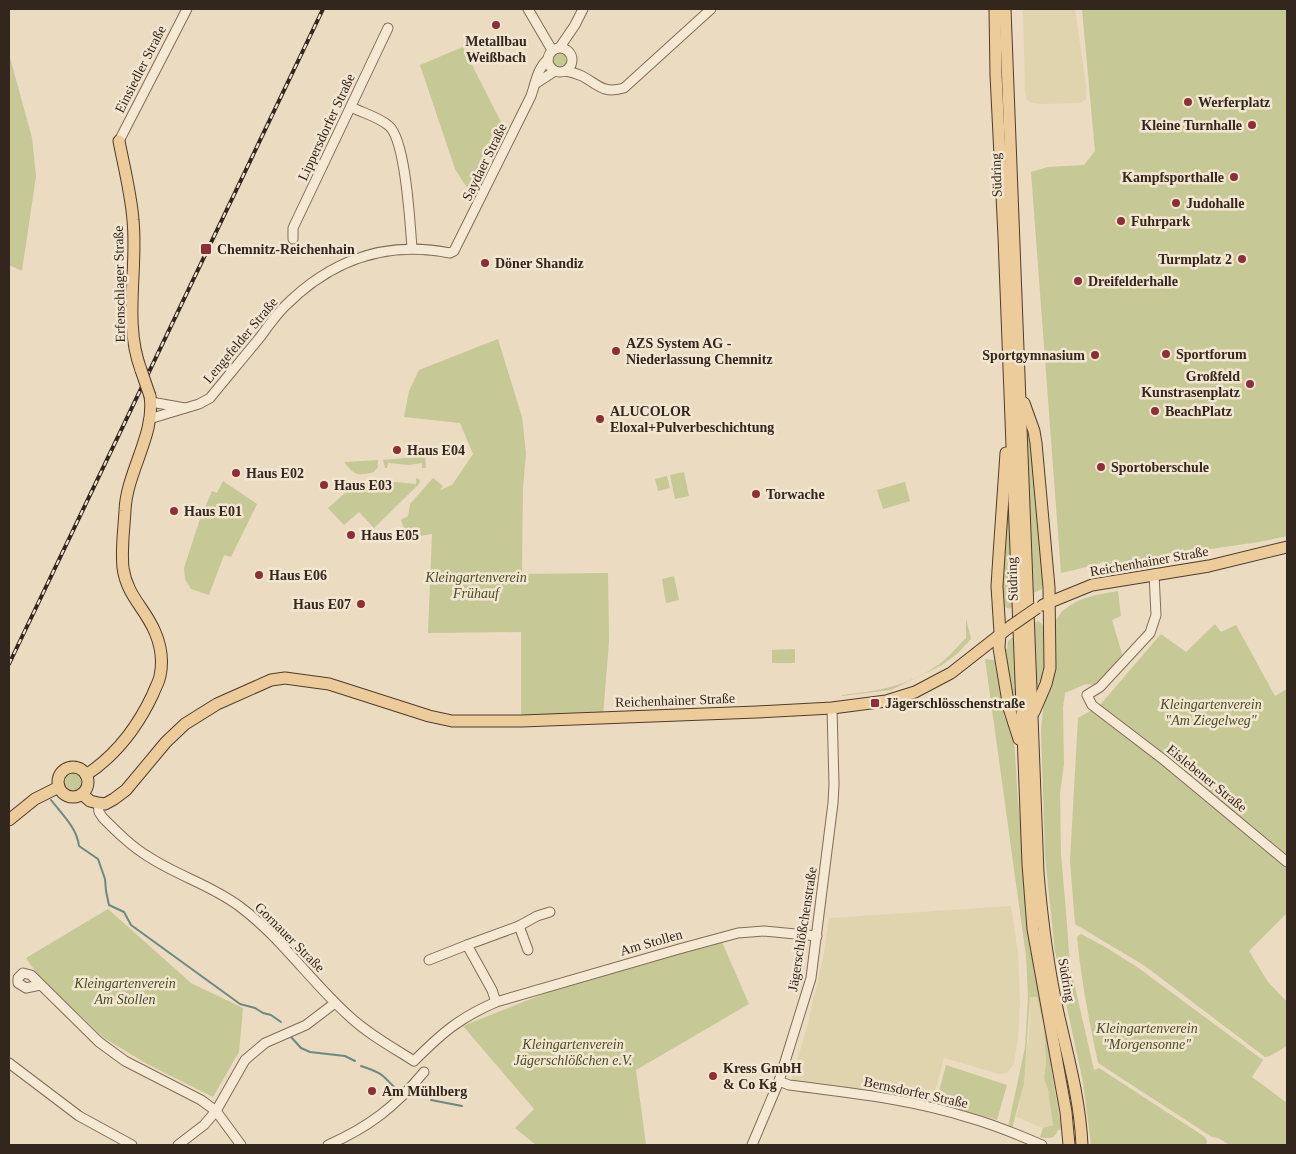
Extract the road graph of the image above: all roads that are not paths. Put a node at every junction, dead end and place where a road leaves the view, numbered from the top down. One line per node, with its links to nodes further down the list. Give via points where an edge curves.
1 (186, 9): 14 (street, Einsiedler Straße)
2 (528, 9): 8 (street)
3 (583, 9): 8 (street)
4 (711, 9): 10 (street, via 624,88 600,88)
5 (995, 9): 22 (main road, Südring)
6 (1005, 9): 18 (main road, Südring)
7 (388, 28): 13 (street, Lippersdorfer Straße)
8 (559, 48): 9 (street); 10 (street, via 572,57)
9 (548, 59): 11 (street, via 549,66); 12 (street, Saydaer Straße, via 542,64)
10 (569, 68): 11 (street)
11 (555, 71): 12 (street)
12 (535, 84): 17 (street, Saydaer Straße, via 532,96)
13 (351, 107): 15 (street, Lippersdorfer Straße, via 293,228); 16 (street, via 382,122 395,133 407,190)
14 (119, 141): 19 (main road, Erfenschlager Straße, bridge, via 133,221 133,343)
15 (293, 239)
16 (412, 248): 17 (street, Lengefelder Straße); 20 (street, Lengefelder Straße, via 377,252 343,263 315,281 284,307 210,398)
17 (454, 251)
18 (1019, 387): 25 (main road, via 1036,443); 28 (main road, Südring)
19 (150, 399): 20 (street); 21 (main road, Erfenschlager Straße)
20 (185, 408): 21 (street, Lengefelder Straße)
21 (149, 419): 30 (main road, Erfenschlager Straße, via 125,504 124,568 130,593 155,631 162,656 160,678 133,729 98,767)
22 (1010, 422): 26 (main road, via 998,562); 29 (main road, Südring)
23 (1287, 547): 24 (main road, Reichenhainer Straße, via 1209,566)
24 (1154, 574): 25 (main road, Reichenhainer Straße, via 1092,585); 35 (street, Eislebener Straße, via 1156,615 1150,633 1100,687 1087,696 1092,705)
25 (1049, 602): 26 (main road, Reichenhainer Straße, bridge); 28 (main road, via 1049,673)
26 (1000, 633): 27 (main road, Reichenhainer Straße, via 951,673 915,692 886,701); 29 (main road, via 999,648 1008,708)
27 (832, 708): 33 (main road, Reichenhainer Straße, via 452,721 337,686 286,678 260,684 190,720 166,742 126,790 105,804); 38 (street, Jägerschlößchenstraße, via 834,784)
28 (1032, 720): 57 (main road, Südring, via 1040,903 1054,993 1077,1094)
29 (1023, 752): 56 (main road, Südring, via 1034,929)
30 (86, 775): 31 (main road, via 76,768 67,769 59,778); 32 (main road, via 88,785)
31 (59, 787): 32 (main road, via 68,796); 34 (main road, via 35,799)
32 (82, 794): 33 (main road)
33 (98, 803): 44 (street, Gornauer Straße, via 103,818 149,858 240,906 292,955)
34 (9, 820)
35 (1287, 862)
36 (550, 912): 37 (street)
37 (519, 926): 39 (street); 40 (street)
38 (818, 936): 43 (street, Am Stollen, via 764,931 738,933); 48 (street, Jägerschlößchenstraße, via 811,978)
39 (467, 945): 41 (street); 43 (street)
40 (528, 950)
41 (429, 960)
42 (40, 984): 49 (street, via 99,1042 125,1061)
43 (496, 1002): 45 (street, Am Stollen, via 457,1022)
44 (335, 1003): 45 (street, Gornauer Straße, via 374,1036); 49 (street, via 306,1025 265,1043 245,1060)
45 (414, 1061)
46 (9, 1063): 50 (street, via 79,1116)
47 (424, 1072): 53 (street, via 385,1113 350,1136)
48 (779, 1081): 54 (street, Jägerschlößchenstraße); 55 (street, Bernsdorfer Straße, via 866,1094 970,1117)
49 (216, 1111): 51 (street); 52 (street)
50 (132, 1145)
51 (178, 1145)
52 (241, 1145)
53 (328, 1145)
54 (752, 1145)
55 (1042, 1145)
56 (1069, 1145)
57 (1082, 1145)

